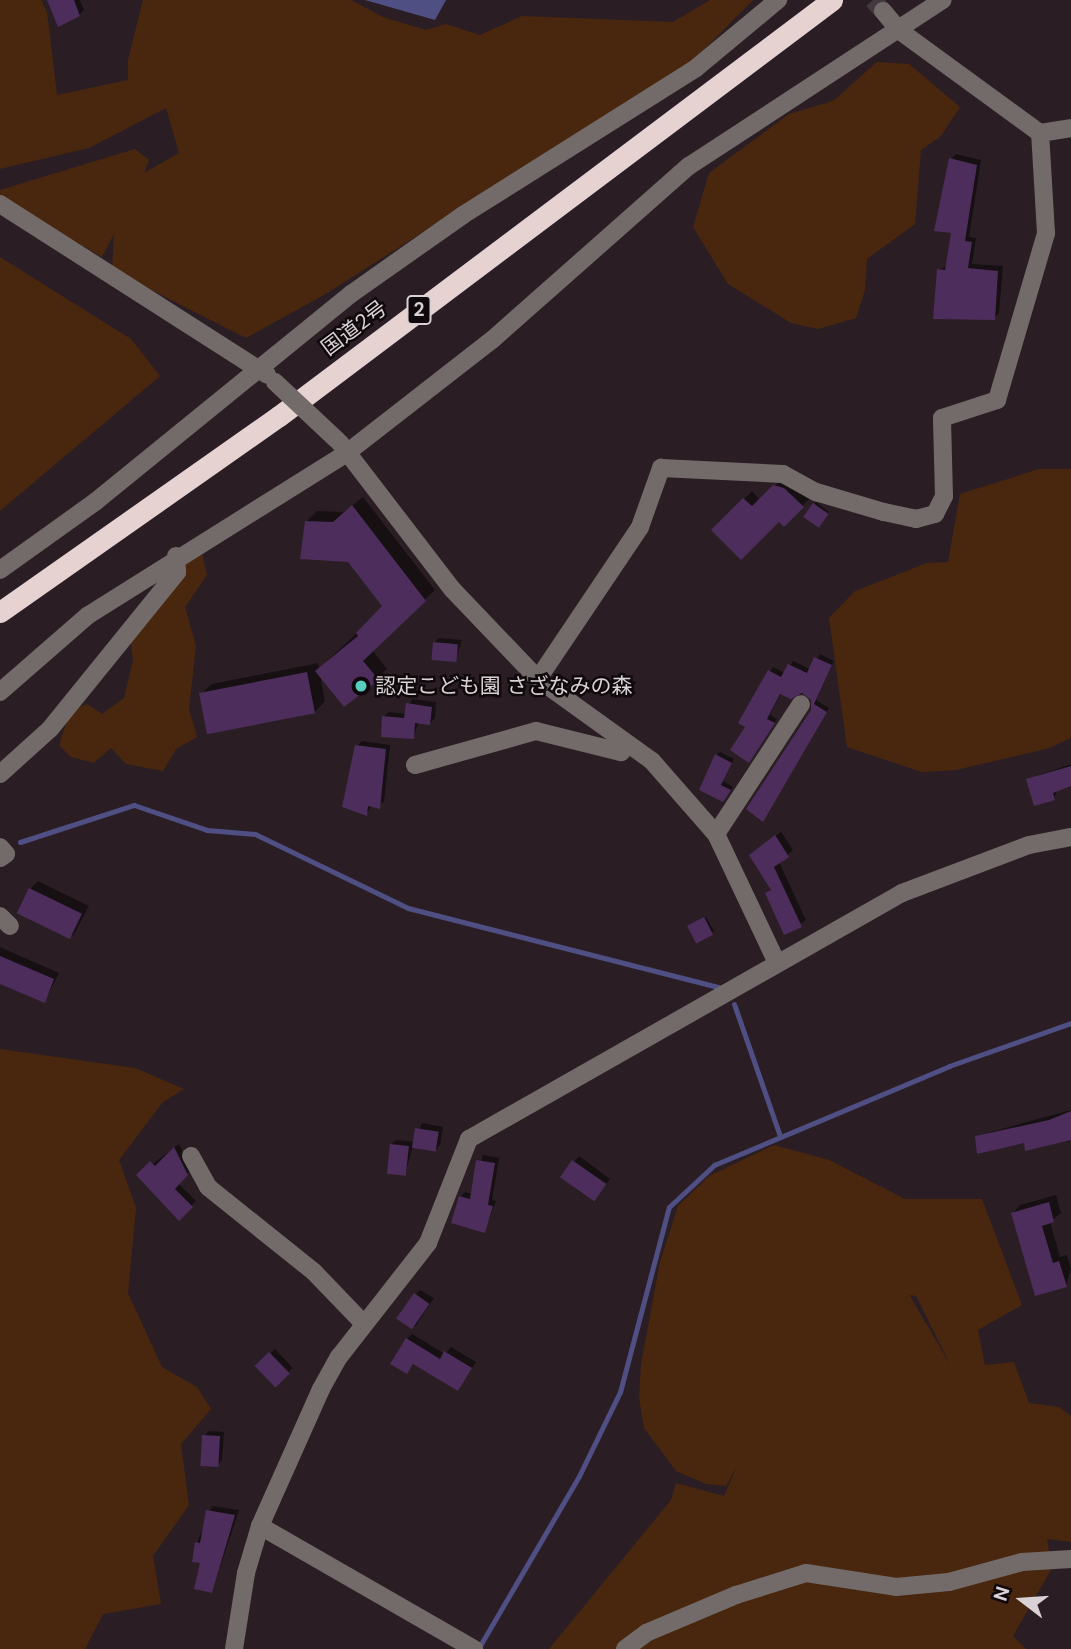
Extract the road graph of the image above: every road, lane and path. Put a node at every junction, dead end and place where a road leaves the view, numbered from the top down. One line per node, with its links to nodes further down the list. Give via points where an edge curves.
1 (778, 0): 9 (street, via 696,68 463,215 362,286)
2 (832, 0): 13 (highway, 国道2号 / 2, via 279,416)
3 (943, 0): 5 (street)
4 (883, 11): 5 (street)
5 (900, 31): 7 (street); 10 (street, via 689,166 492,340)
6 (1071, 128): 7 (street)
7 (1040, 133): 14 (street, via 1046,233 997,400 942,418 944,496 935,514 916,519 884,512 816,492 783,474 661,468 640,527)
8 (0, 204): 9 (street)
9 (260, 369): 10 (street, bridge); 12 (street, via 94,502)
10 (343, 446): 11 (street); 14 (street, via 452,589)
11 (176, 556): 15 (street, via 87,616); 19 (street, via 177,572 50,729)
12 (0, 570)
13 (0, 612)
14 (538, 679): 17 (street)
15 (0, 692)
16 (801, 704): 20 (street)
17 (627, 744): 18 (street, via 621,752 536,731); 20 (street, via 652,761)
18 (415, 765)
19 (0, 774)
20 (716, 834): 24 (street)
21 (1071, 837): 24 (street, via 1029,845 902,893)
22 (0, 847): 23 (street, via 6,853)
23 (0, 858)
24 (777, 962): 26 (street, via 468,1139 428,1243)
25 (191, 1156): 26 (street, via 208,1188 314,1272)
26 (364, 1324): 27 (street, via 321,1389)
27 (260, 1526): 29 (street, via 246,1573); 30 (street)
28 (1071, 1559): 31 (street, via 1023,1562 949,1582 896,1587 806,1573 646,1633)
29 (234, 1649)
30 (474, 1649)
31 (625, 1649)

